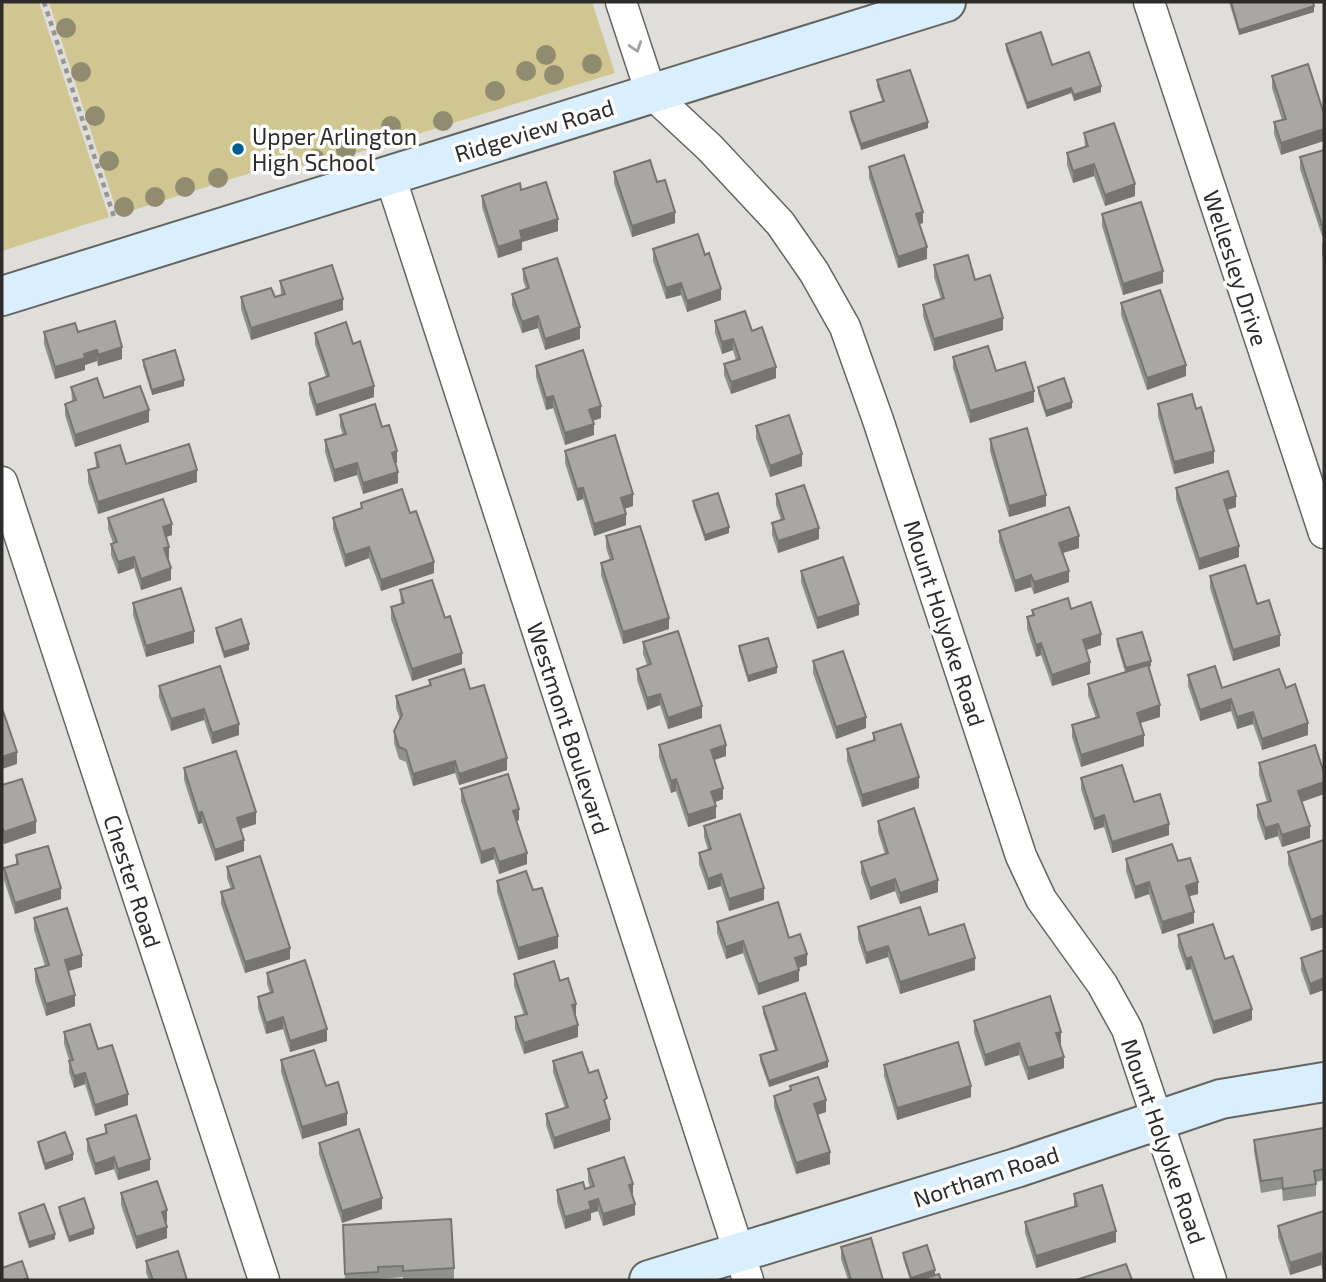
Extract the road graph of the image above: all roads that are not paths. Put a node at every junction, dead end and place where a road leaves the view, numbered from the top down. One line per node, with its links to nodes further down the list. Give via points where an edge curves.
1 (621, 2): 4 (street, Mount Holyoke Road, one-way to 4)
2 (946, 2): 4 (street, Ridgeview Road)
3 (1149, 2): 8 (street, Wellesley Drive)
4 (651, 93): 5 (street, Ridgeview Road); 10 (street, Mount Holyoke Road, via 780,223 845,327 1021,856 1041,899 1102,984 1127,1029)
5 (390, 176): 6 (street, Ridgeview Road); 11 (street, Westmont Boulevard)
6 (2, 296)
7 (2, 482): 12 (street, Chester Road)
8 (1324, 533)
9 (1324, 1082): 10 (street, Northam Road, via 1221,1099)
10 (1158, 1120): 11 (street, Northam Road); 14 (street, Mount Holyoke Road)
11 (744, 1266): 13 (street, Northam Road)
12 (264, 1280)
13 (649, 1280)
14 (1211, 1280)

